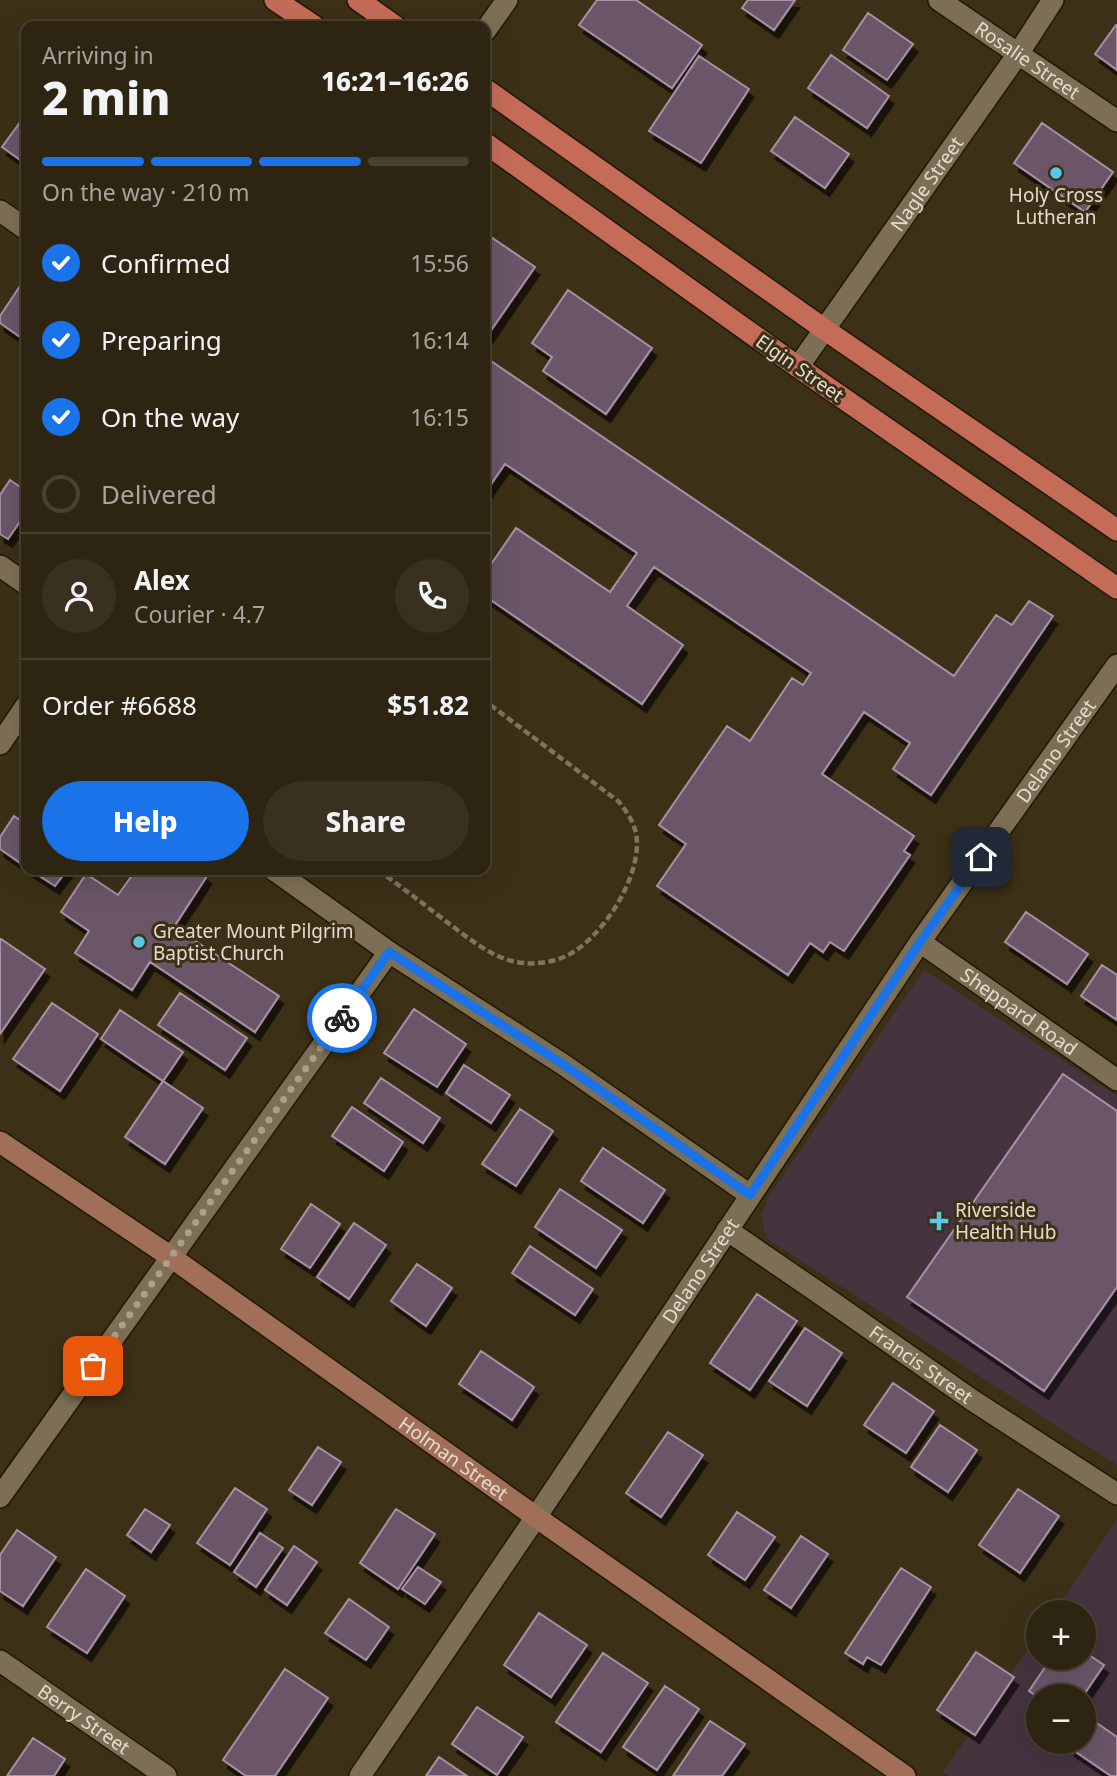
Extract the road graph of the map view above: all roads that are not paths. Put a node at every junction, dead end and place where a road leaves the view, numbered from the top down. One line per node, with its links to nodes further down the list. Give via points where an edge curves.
1 (275, 0): 6 (main road)
2 (358, 0): 7 (main road)
3 (507, 0): 8 (street)
4 (939, 0): 9 (street, Rosalie Street)
5 (1053, 0): 9 (street, Nagle Street)
6 (306, 21)
7 (388, 21)
8 (490, 24)
9 (1018, 54): 11 (street, Rosalie Street); 15 (street, Nagle Street)
10 (490, 93): 15 (main road)
11 (1117, 121)
12 (490, 147): 16 (main road, Elgin Street)
13 (0, 212): 14 (street)
14 (21, 226)
15 (824, 329): 16 (street, Nagle Street); 17 (main road)
16 (798, 367): 20 (main road, Elgin Street)
17 (1117, 530)
18 (0, 566): 19 (street)
19 (21, 581)
20 (1117, 588)
21 (1117, 665): 25 (street, Delano Street)
22 (21, 713): 23 (street)
23 (0, 744)
24 (281, 875): 26 (street)
25 (920, 942): 27 (street, Sheppard Road); 29 (street, Delano Street)
26 (389, 952): 29 (street, via 564,1065); 31 (street)
27 (1117, 1080)
28 (0, 1142): 31 (street, Holman Street)
29 (750, 1195): 30 (street, Delano Street)
30 (727, 1230): 32 (street, Francis Street, via 972,1401); 34 (street, Delano Street)
31 (171, 1257): 33 (street); 34 (street, Holman Street)
32 (1117, 1494)
33 (0, 1497)
34 (536, 1517): 37 (street, Delano Street); 38 (street, Holman Street)
35 (0, 1661): 36 (street, Berry Street)
36 (166, 1776)
37 (360, 1776)
38 (905, 1776)

